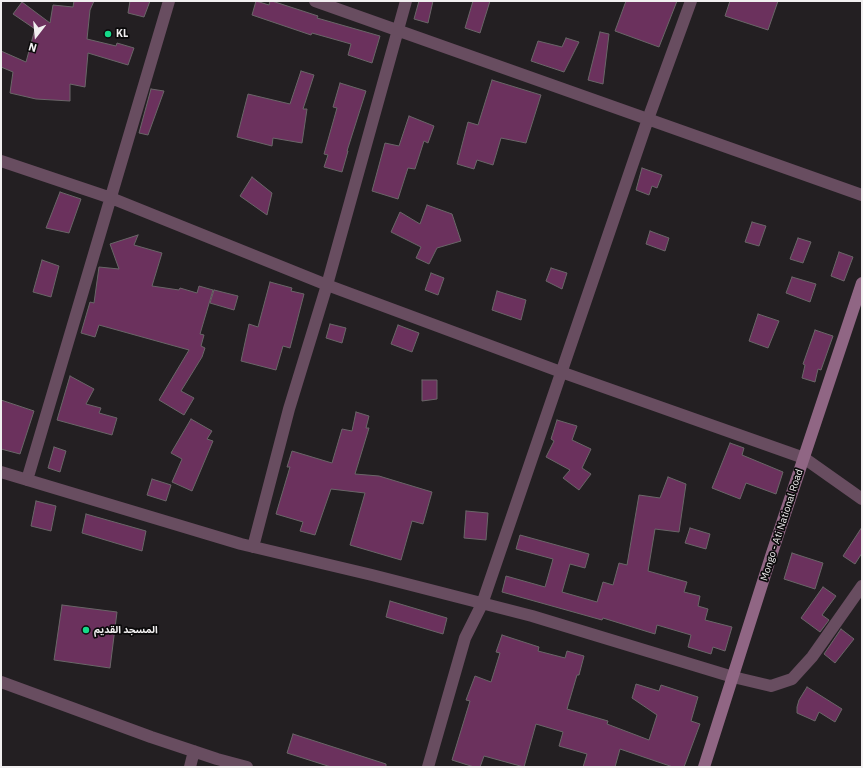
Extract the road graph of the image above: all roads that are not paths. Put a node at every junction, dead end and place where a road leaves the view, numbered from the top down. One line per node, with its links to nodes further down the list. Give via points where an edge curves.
1 (169, 1): 9 (street)
2 (315, 1): 5 (street)
3 (406, 1): 5 (street)
4 (691, 1): 6 (street)
5 (398, 30): 6 (street); 11 (street)
6 (648, 119): 8 (street); 12 (street)
7 (1, 161): 9 (street)
8 (862, 195)
9 (111, 198): 11 (street); 15 (street)
10 (862, 283): 13 (main road, Mongo - Ati National Road)
11 (327, 285): 12 (street); 17 (street, via 289,409)
12 (561, 372): 13 (street); 19 (street)
13 (804, 458): 16 (street); 20 (main road, Mongo - Ati National Road)
14 (1, 472): 15 (street)
15 (27, 480): 17 (street)
16 (862, 499)
17 (252, 547): 19 (street)
18 (862, 586): 20 (street, via 812,657 792,679 771,686)
19 (482, 604): 20 (street, via 532,616); 25 (street, via 465,638)
20 (733, 677): 26 (main road, Mongo - Ati National Road)
21 (1, 682): 22 (street)
22 (194, 751): 23 (street); 24 (street)
23 (190, 767)
24 (247, 767)
25 (428, 767)
26 (704, 767)

